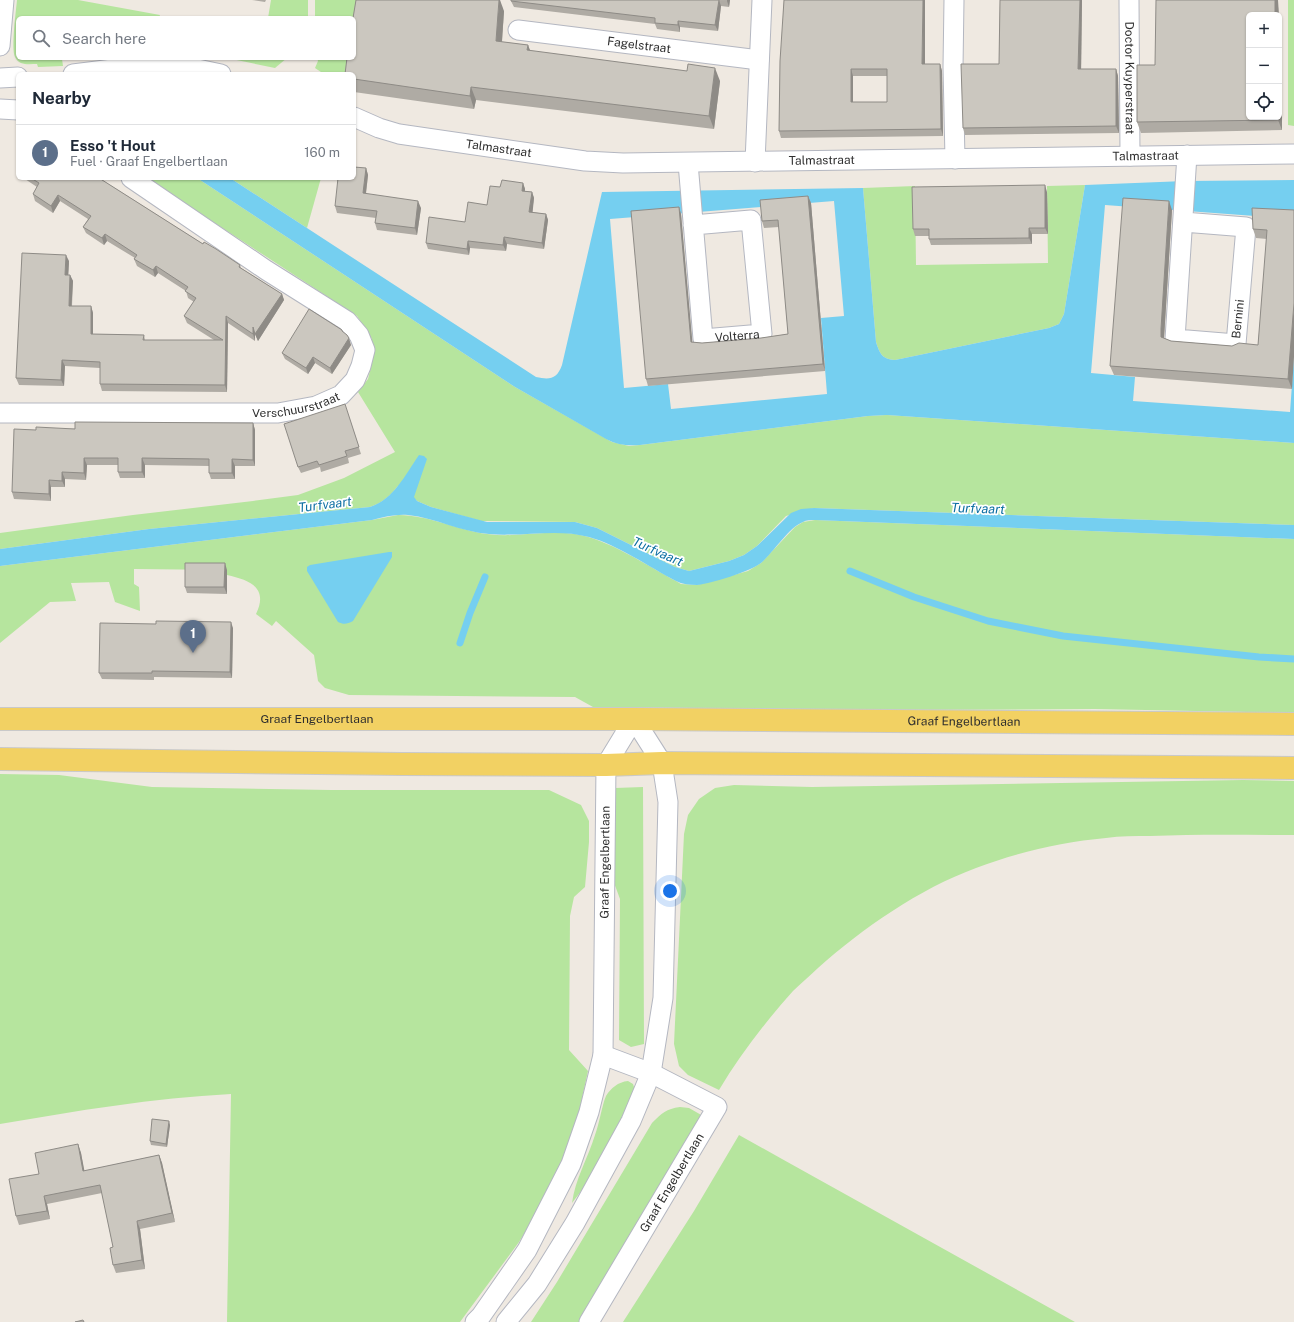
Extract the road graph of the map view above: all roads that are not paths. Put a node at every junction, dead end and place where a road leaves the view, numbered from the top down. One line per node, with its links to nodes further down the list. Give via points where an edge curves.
1 (4, 0): 6 (street)
2 (762, 0): 7 (street)
3 (954, 0): 18 (street)
4 (1129, 0): 17 (street, Doctor Kuyperstraat)
5 (518, 30): 7 (street, Fagelstraat)
6 (0, 46)
7 (760, 60): 19 (street)
8 (88, 72): 9 (street, via 145,65 188,67)
9 (212, 72)
10 (0, 78): 11 (street)
11 (16, 78)
12 (0, 109): 13 (street)
13 (16, 110)
14 (356, 118): 20 (street, Talmastraat, via 400,134 585,161)
15 (1294, 154): 16 (street, Talmastraat)
16 (1187, 155): 17 (street, Talmastraat); 22 (street, Bernini)
17 (1130, 156): 18 (street, Talmastraat)
18 (955, 159): 19 (street, Talmastraat)
19 (755, 162): 20 (street, Talmastraat)
20 (688, 163): 23 (street, Volterra)
21 (134, 180): 24 (street, Verschuurstraat, via 266,270 347,321 359,335 364,350 355,380 341,395 316,406 278,413)
22 (1183, 217): 22 (street, Bernini, via 1175,338 1236,344 1246,227)
23 (692, 219): 23 (street, Volterra, via 702,339 762,334 751,220)
24 (0, 412)
25 (0, 719): 26 (main road, Graaf Engelbertlaan)
26 (634, 719): 27 (main road, Graaf Engelbertlaan); 29 (street); 30 (street)
27 (1294, 724)
28 (0, 759): 30 (main road)
29 (662, 763): 30 (main road); 31 (main road); 33 (street, via 668,802 663,998)
30 (606, 764): 32 (street, Graaf Engelbertlaan)
31 (1294, 768)
32 (602, 1055): 33 (street, Graaf Engelbertlaan); 34 (street, Graaf Engelbertlaan, via 589,1112 571,1164 527,1250)
33 (651, 1073): 35 (street, via 631,1121 576,1222 537,1284); 36 (street, Graaf Engelbertlaan, via 717,1107)
34 (475, 1322)
35 (506, 1322)
36 (589, 1322)

